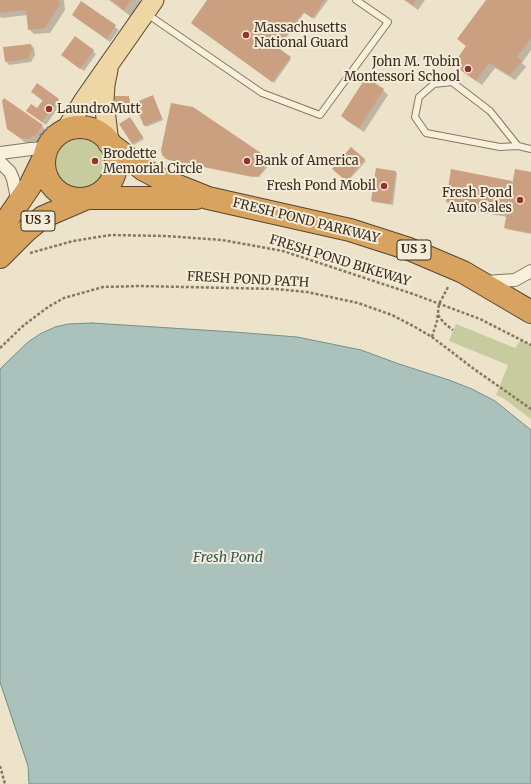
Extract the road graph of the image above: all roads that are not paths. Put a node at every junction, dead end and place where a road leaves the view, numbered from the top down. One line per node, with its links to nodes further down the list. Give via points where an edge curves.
1 (356, 0): 2 (lane, via 388,22 320,115 262,93)
2 (149, 6): 3 (main road)
3 (111, 61): 4 (main road); 5 (main road, via 104,94)
4 (65, 131): 5 (highway, US 3, via 89,129 100,134); 7 (highway, US 3, via 56,137)
5 (109, 143): 11 (highway, via 115,159 113,176 104,190); 12 (highway, FRESH POND PARKWAY / US 3, via 150,174)
6 (518, 146): 6 (lane, via 490,111 452,82 434,84 419,97 415,117 426,134 500,147); 8 (lane)
7 (47, 149): 9 (street); 11 (highway, via 45,169 52,186 67,197); 13 (highway, US 3, via 33,181)
8 (531, 149)
9 (0, 153)
10 (0, 162): 13 (street, via 13,179)
11 (87, 198): 12 (highway, FRESH POND PARKWAY / US 3); 15 (highway, US 3, via 43,217)
12 (208, 198): 17 (highway, FRESH POND PARKWAY / US 3, via 381,239 438,260)
13 (18, 206): 14 (highway, US 3)
14 (0, 230)
15 (0, 257)
16 (531, 271): 17 (street, via 515,280)
17 (478, 280): 18 (highway, FRESH POND PARKWAY / US 3)
18 (531, 312)

